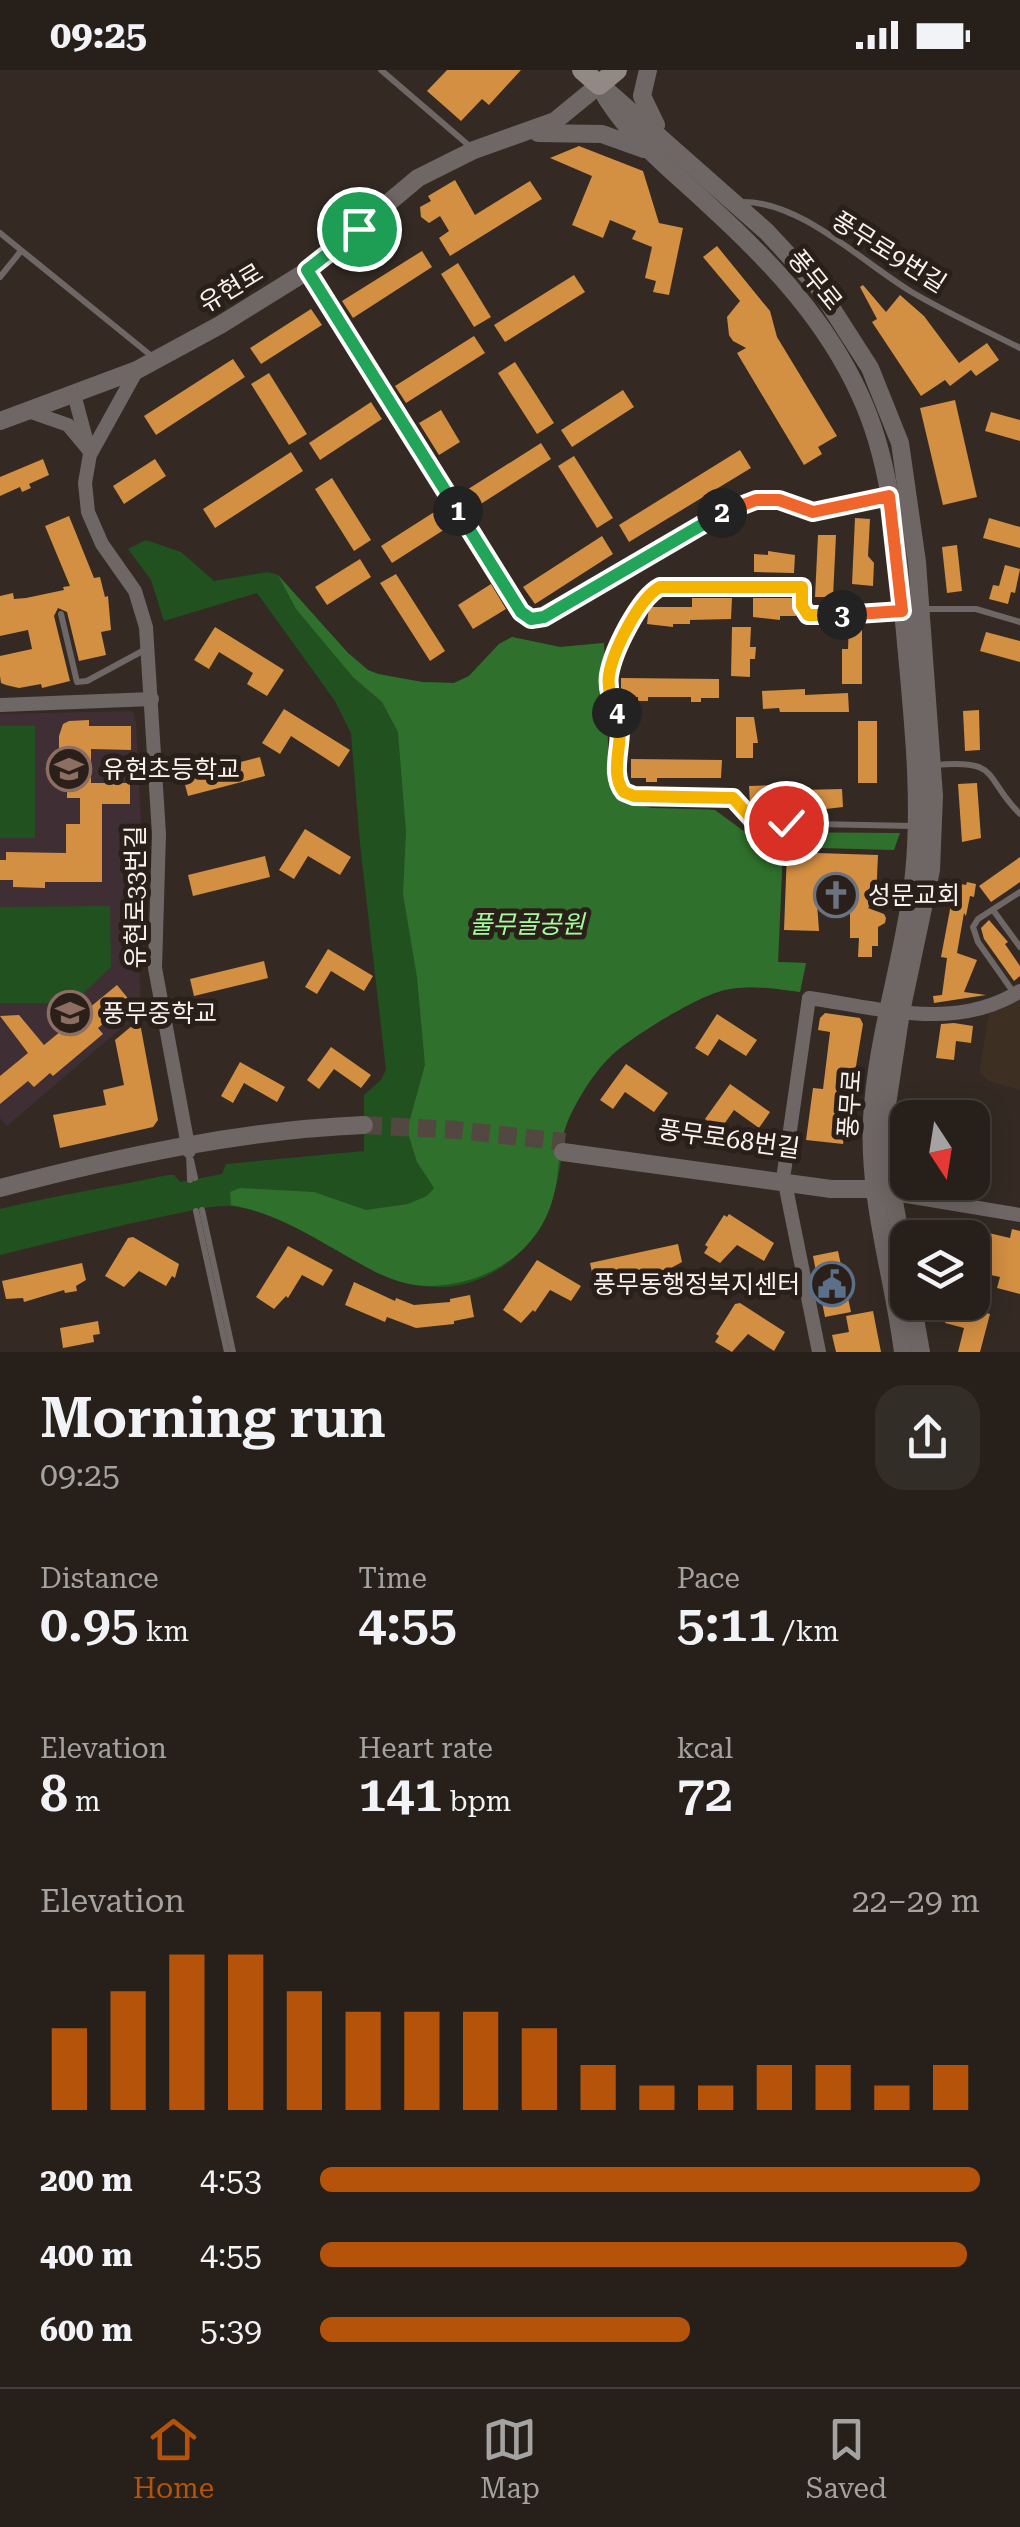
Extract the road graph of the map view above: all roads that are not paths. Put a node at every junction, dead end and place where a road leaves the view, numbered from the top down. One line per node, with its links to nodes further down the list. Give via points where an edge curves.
1 (381, 70): 8 (lane)
2 (582, 70): 5 (main road)
3 (617, 70): 5 (main road)
4 (648, 70): 7 (street, via 644,105)
5 (600, 85): 6 (street, 유현로, via 555,122); 7 (street, 풍무로, via 615,116)
6 (523, 134): 7 (street, via 602,134); 8 (street, 유현로)
7 (660, 148): 9 (street, 풍무로); 21 (street, 풍무로, via 820,324 870,418)
8 (474, 150): 12 (street, 유현로, via 418,178)
9 (735, 202): 14 (lane, 풍무로9번길, via 778,206 906,289); 22 (street, 풍무로, via 818,287 884,396 906,466)
10 (0, 233): 11 (lane)
11 (22, 250): 13 (lane); 15 (lane)
12 (307, 270): 15 (street, 유현로); 21 (lane, via 531,619 746,503 779,500 813,512)
13 (0, 277)
14 (1020, 348)
15 (156, 360): 16 (street, 유현로)
16 (138, 370): 17 (street, 유현로); 20 (street, 유현로33번길)
17 (74, 394): 18 (street, 유현로); 20 (street, 유현로33번길)
18 (28, 411): 19 (street, 유현로); 20 (street, via 68,425)
19 (0, 421)
20 (90, 454): 25 (street, 유현로33번길, via 88,512 135,591)
21 (889, 496): 22 (street, 풍무로)
22 (912, 610): 24 (lane, via 976,608); 28 (street, 풍무로); 30 (street, 풍무로); 30 (lane, via 812,616 802,606 802,587 660,587 638,608 611,670 609,693 622,729 618,784 628,794 733,798 747,816 766,823)
23 (60, 614): 25 (lane, via 77,682)
24 (1020, 622)
25 (150, 647): 26 (street, 유현로33번길)
26 (152, 699): 27 (street); 38 (street, 유현로33번길, via 155,968)
27 (0, 704)
28 (932, 765): 29 (lane, via 985,769); 35 (street, 풍무로, via 931,870)
29 (1020, 814)
30 (917, 826): 35 (street, 풍무로)
31 (1020, 892): 32 (lane)
32 (993, 910): 33 (lane); 34 (lane, via 974,922 974,933)
33 (1020, 947)
34 (1017, 993): 35 (street, via 962,1013)
35 (894, 1010): 39 (street, via 809,998); 42 (street, 풍무로, via 874,1088)
36 (364, 1129): 38 (street)
37 (564, 1147): 39 (street, 풍무로68번길)
38 (189, 1148): 40 (lane); 41 (street)
39 (784, 1177): 42 (street, 풍무로68번길); 48 (street)
40 (192, 1179)
41 (0, 1192)
42 (882, 1192): 44 (street); 45 (street, 풍무로); 49 (street, 풍무로)
43 (199, 1211): 47 (lane)
44 (1020, 1215)
45 (890, 1220)
46 (915, 1320): 50 (street)
47 (230, 1352)
48 (819, 1352)
49 (903, 1352)
50 (920, 1352)

